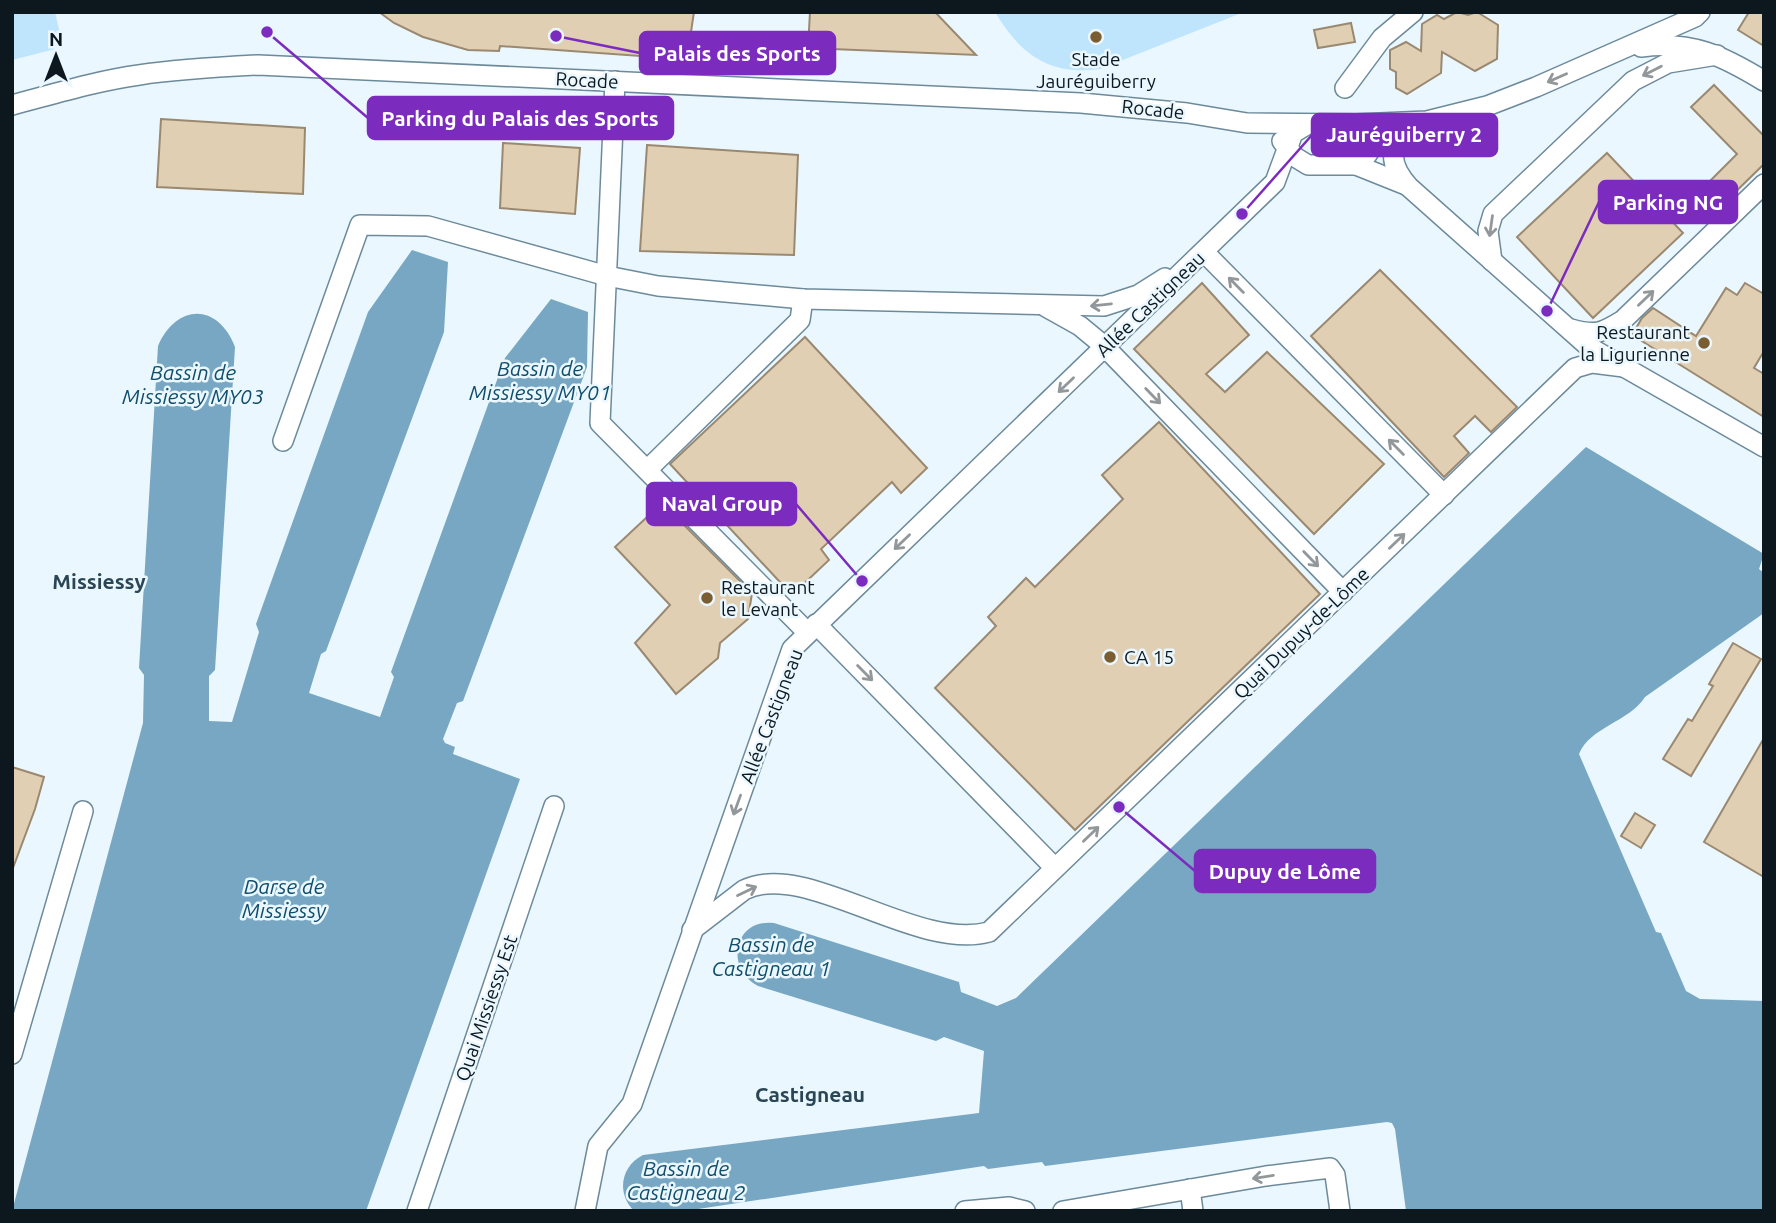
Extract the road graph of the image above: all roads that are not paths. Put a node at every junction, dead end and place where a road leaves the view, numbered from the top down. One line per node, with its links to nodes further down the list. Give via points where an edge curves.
1 (1413, 12): 7 (street, via 1382,38)
2 (1700, 12): 3 (street)
3 (1620, 50): 4 (street, via 1660,44 1689,46); 9 (street, one-way to 9, via 1486,106)
4 (1717, 55): 6 (street); 20 (street, one-way to 20, via 1668,63 1633,80 1493,214 1488,231)
5 (615, 81): 8 (street, Rocade, via 258,65 137,75); 10 (street, Rocade, via 1081,103); 21 (street)
6 (1764, 82)
7 (1345, 88)
8 (12, 105)
9 (1427, 121): 12 (street); 18 (street, via 1399,138 1395,148 1394,167)
10 (1247, 123): 11 (street); 13 (street)
11 (1308, 124): 12 (street); 13 (street, via 1293,133)
12 (1356, 124): 14 (street, via 1372,142 1366,158)
13 (1288, 147): 15 (street, via 1301,162); 16 (street)
14 (1356, 165): 15 (street); 18 (street)
15 (1320, 166): 16 (street)
16 (1275, 182): 19 (street, Allée Castigneau)
17 (1764, 184): 24 (street, Quai Dupuy-de-Lôme, one-way to 17)
18 (1409, 187): 20 (street)
19 (1204, 252): 23 (street, one-way to 23, via 1138,295 1104,306); 26 (street, Allée Castigneau); 33 (street, one-way to 19)
20 (1492, 261): 25 (street)
21 (607, 276): 22 (street, via 658,286); 30 (street, via 428,226 360,225); 32 (street, via 600,423)
22 (803, 299): 23 (street); 32 (street, via 800,320)
23 (1042, 305): 26 (street, via 1080,326)
24 (1623, 320): 25 (street, via 1604,332 1588,334); 27 (street, Quai Dupuy-de-Lôme); 28 (street, via 1614,339)
25 (1567, 327): 27 (street)
26 (1105, 347): 34 (street, one-way to 34); 35 (street, Allée Castigneau, one-way to 35)
27 (1593, 350): 28 (street); 29 (street, Quai Dupuy-de-Lôme)
28 (1624, 367): 29 (street, via 1592,363); 31 (street)
29 (1575, 368): 33 (street, Quai Dupuy-de-Lôme)
30 (282, 441)
31 (1764, 447)
32 (647, 470): 35 (street)
33 (1444, 495): 34 (street, Quai Dupuy-de-Lôme, one-way to 33)
34 (1343, 592): 38 (street, Quai Dupuy-de-Lôme, one-way to 34)
35 (812, 629): 38 (street, one-way to 38); 39 (street, Allée Castigneau, one-way to 39, via 793,649)
36 (554, 806): 44 (street, Quai Missiessy Est)
37 (83, 811): 40 (street)
38 (1055, 868): 39 (street, Quai Dupuy-de-Lôme, one-way to 38, via 744,890 775,885 811,890 941,933 966,936 989,932)
39 (692, 930): 42 (street, Allée Castigneau, via 632,1104 598,1146)
40 (12, 1054)
41 (1190, 1189): 47 (street); 48 (street); 49 (street, one-way to 41, via 1330,1168)
42 (589, 1207)
43 (990, 1210): 45 (street); 46 (street, via 1009,1207)
44 (417, 1211)
45 (965, 1211)
46 (1025, 1211)
47 (1063, 1211)
48 (1193, 1211)
49 (1340, 1211)

